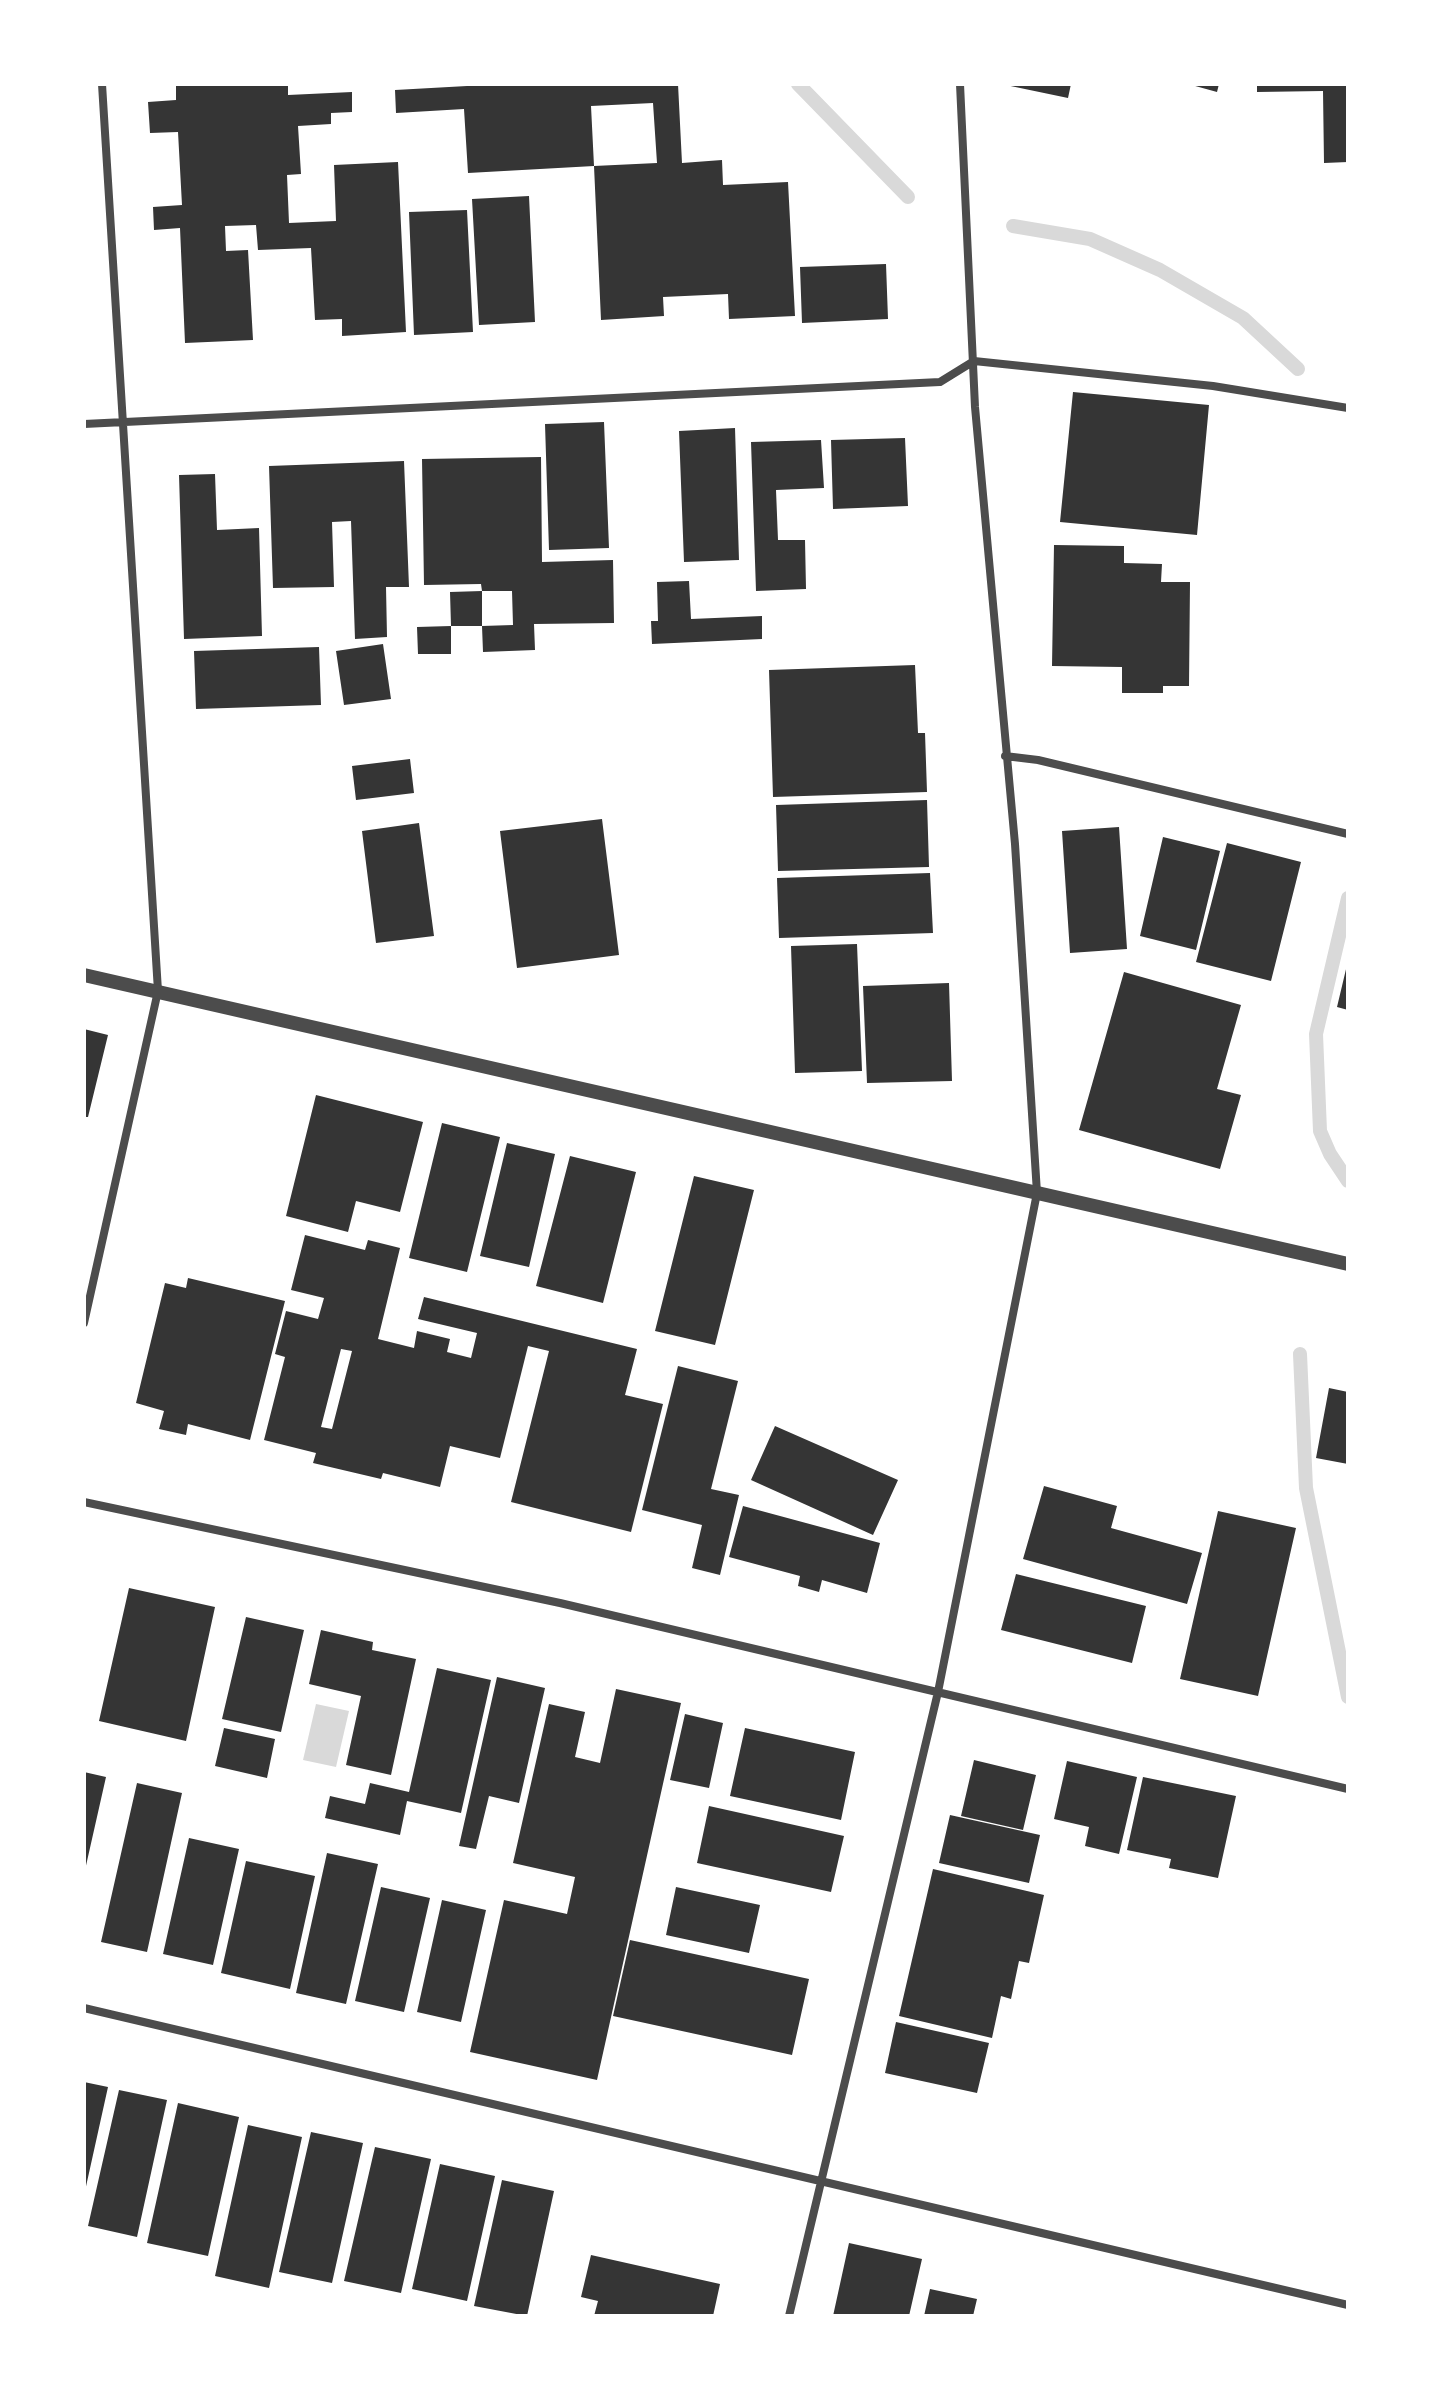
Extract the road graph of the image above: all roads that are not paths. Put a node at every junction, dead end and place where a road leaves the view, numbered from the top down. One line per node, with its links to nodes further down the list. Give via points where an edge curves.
1 (102, 84): 5 (street)
2 (960, 84): 3 (street)
3 (974, 361): 4 (street, via 1213,386); 5 (street, via 940,382); 7 (street)
4 (1348, 408)
5 (121, 421): 6 (street); 10 (street)
6 (84, 424)
7 (1005, 756): 8 (street); 11 (street)
8 (1348, 834)
9 (84, 975): 10 (street)
10 (158, 991): 11 (street); 13 (street)
11 (1037, 1193): 12 (street); 15 (street)
12 (1348, 1264)
13 (84, 1323)
14 (84, 1502): 15 (street, via 560,1603)
15 (938, 1692): 16 (street); 18 (street)
16 (1348, 1789)
17 (84, 2008): 18 (street)
18 (822, 2183): 19 (street); 20 (street)
19 (1348, 2305)
20 (789, 2316)

